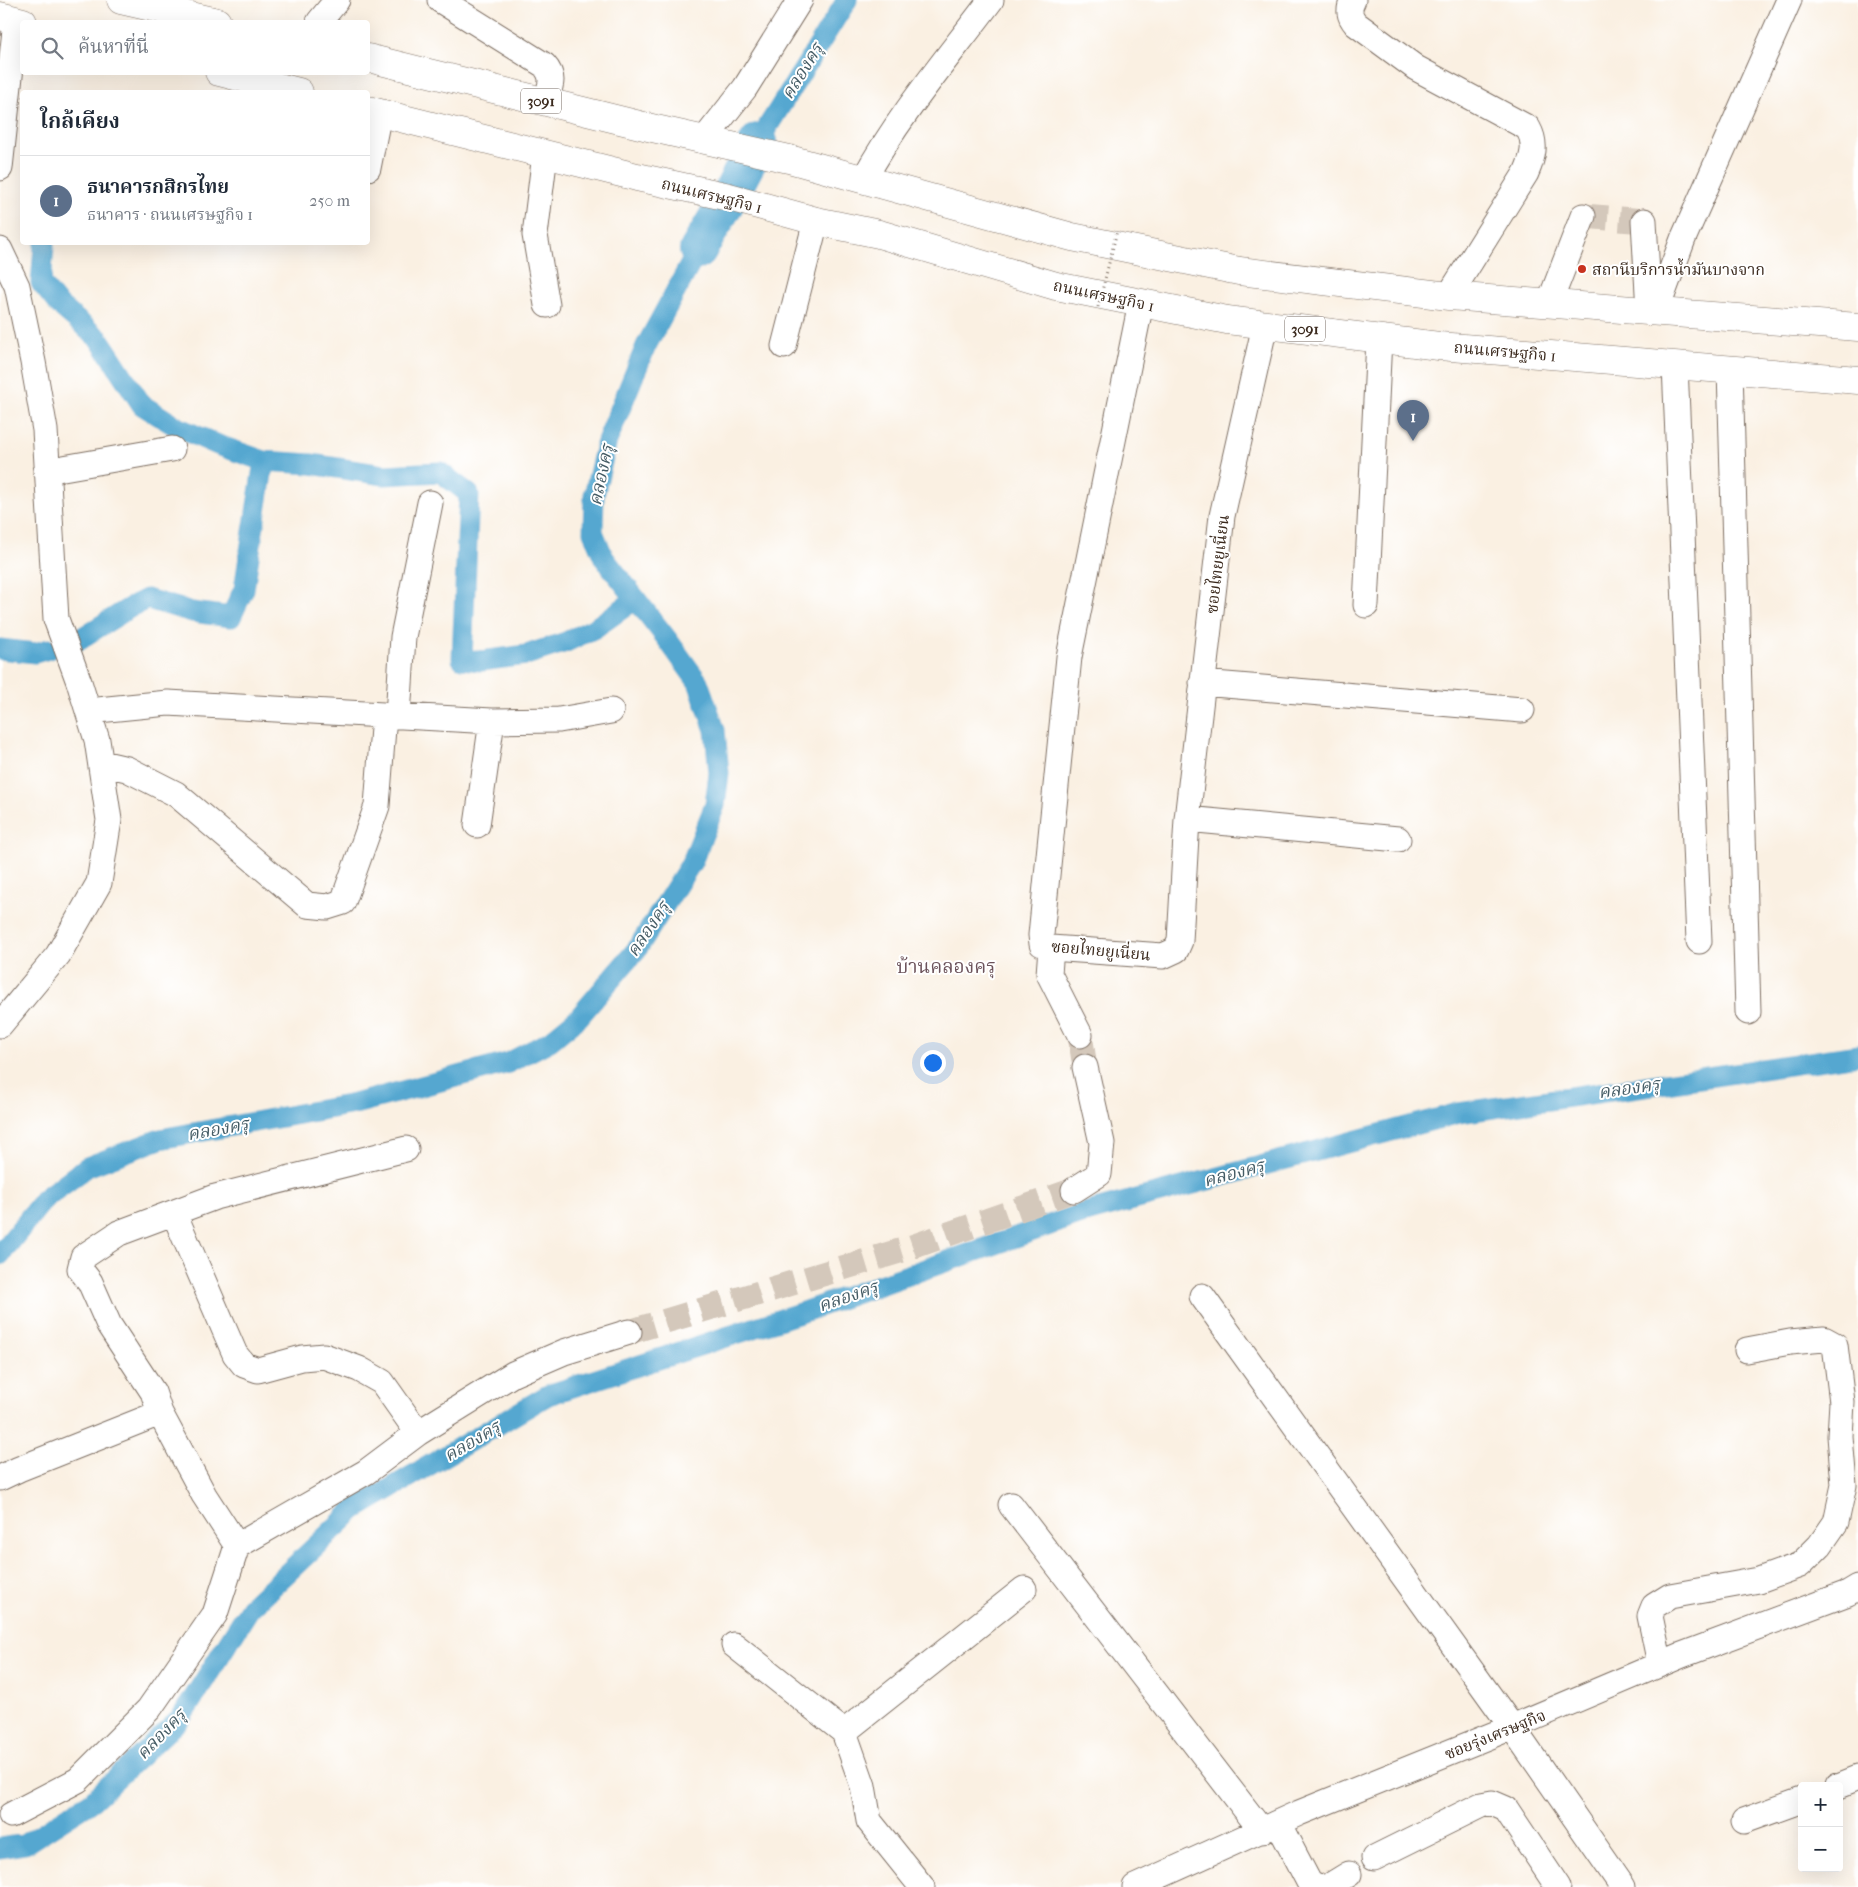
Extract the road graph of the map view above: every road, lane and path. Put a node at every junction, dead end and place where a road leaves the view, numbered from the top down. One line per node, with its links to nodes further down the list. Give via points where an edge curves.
1 (337, 0): 10 (street)
2 (440, 0): 14 (street, via 544,65 551,72 552,83)
3 (800, 0): 16 (street)
4 (991, 0): 20 (street, via 882,145)
5 (1353, 0): 26 (street, via 1349,8 1356,24 1416,68 1528,128 1533,137 1534,154 1526,173)
6 (1789, 0): 31 (street)
7 (138, 2): 9 (main road)
8 (13, 20): 19 (street)
9 (209, 20)
10 (321, 20)
11 (370, 58): 14 (main road, 3091)
12 (231, 75): 13 (main road)
13 (291, 90)
14 (545, 102): 16 (main road, 3091)
15 (373, 111): 17 (street); 18 (main road, ถนนเศรษฐกิจ 1 / 3091)
16 (710, 141): 20 (main road, 3091)
17 (370, 145)
18 (545, 154): 23 (main road, ถนนเศรษฐกิจ 1 / 3091); 29 (street, via 535,235)
19 (0, 168)
20 (864, 179): 26 (main road, 3091, via 1072,237 1230,269)
21 (1583, 216): 28 (street)
22 (1644, 221): 31 (street)
23 (816, 222): 27 (main road, ถนนเศรษฐกิจ 1 / 3091, via 879,234 1056,286); 35 (street)
24 (1117, 231): 30 (path, bridge)
25 (0, 250): 40 (street, via 17,286 33,362 45,430)
26 (1449, 296): 28 (main road, 3091)
27 (1141, 303): 32 (main road, ถนนเศรษฐกิจ 1 / 3091); 54 (street, ซอยไทยยูเนี่ยน, via 1069,657 1041,936 1042,944)
28 (1549, 304): 31 (main road, 3091)
29 (547, 305)
30 (1098, 307)
31 (1652, 312): 33 (main road, 3091)
32 (1265, 324): 34 (main road, ถนนเศรษฐกิจ 1 / 3091); 43 (street, ซอยไทยยูเนี่ยน, via 1222,516)
33 (1858, 327)
34 (1379, 338): 36 (main road, ถนนเศรษฐกิจ 1 / 3091, via 1439,346); 42 (street)
35 (784, 346)
36 (1675, 365): 37 (main road, ถนนเศรษฐกิจ 1 / 3091); 53 (street)
37 (1730, 369): 38 (main road, ถนนเศรษฐกิจ 1 / 3091); 55 (street)
38 (1858, 380)
39 (172, 449): 40 (street)
40 (46, 471): 45 (street, via 56,619)
41 (430, 503): 47 (street)
42 (1366, 606)
43 (1202, 683): 44 (street); 50 (street, ซอยไทยยูเนี่ยน)
44 (1522, 710)
45 (88, 711): 47 (street, via 168,703); 49 (street)
46 (611, 711): 48 (street, via 559,720)
47 (391, 715): 48 (street); 49 (street, via 377,806 343,902 326,907 307,905 176,794 127,769)
48 (492, 721): 51 (street)
49 (101, 763): 56 (street, via 109,820 99,883 58,955)
50 (1187, 818): 52 (street); 54 (street, ซอยไทยยูเนี่ยน, via 1180,941 1176,950 1163,956)
51 (477, 825)
52 (1398, 839)
53 (1698, 941)
54 (1051, 948): 57 (street, via 1049,974)
55 (1748, 1012)
56 (0, 1025)
57 (1080, 1035)
58 (1085, 1067): 60 (street, via 1102,1143 1099,1174)
59 (406, 1149): 61 (street, via 215,1197)
60 (1074, 1190)
61 (174, 1212): 65 (street, via 119,1233 83,1258 80,1269 90,1282 108,1325 153,1392); 66 (street, via 235,1354 244,1365 258,1370 302,1358 324,1356 358,1369 382,1382)
62 (1202, 1296): 74 (street)
63 (629, 1332): 66 (street, via 564,1352 513,1374)
64 (1747, 1350): 73 (street, via 1824,1340 1835,1345 1842,1402 1840,1436 1844,1485 1836,1522 1820,1546 1800,1564 1759,1580 1670,1596 1654,1606 1650,1616)
65 (160, 1413): 67 (street); 69 (street, via 204,1495)
66 (418, 1433): 69 (street, via 366,1472)
67 (0, 1478)
68 (1011, 1505): 81 (street)
69 (237, 1546): 79 (street, via 216,1614 149,1709 78,1780)
70 (1858, 1587): 73 (street, ซอยรุ่งเศรษฐกิจ)
71 (1024, 1589): 75 (street)
72 (734, 1645): 75 (street)
73 (1660, 1664): 74 (street, ซอยรุ่งเศรษฐกิจ)
74 (1512, 1727): 81 (street, ซอยรุ่งเศรษฐกิจ); 87 (street)
75 (844, 1732): 84 (street, via 863,1786 869,1821)
76 (1858, 1778): 77 (street)
77 (1843, 1784)
78 (1798, 1801): 80 (street)
79 (11, 1815)
80 (1744, 1821)
81 (1270, 1827): 83 (street, via 1310,1884); 85 (street, ซอยรุ่งเศรษฐกิจ)
82 (1374, 1858): 86 (street, via 1492,1803 1506,1809)
83 (1331, 1884)
84 (922, 1887)
85 (1136, 1887)
86 (1558, 1887)
87 (1624, 1887)

